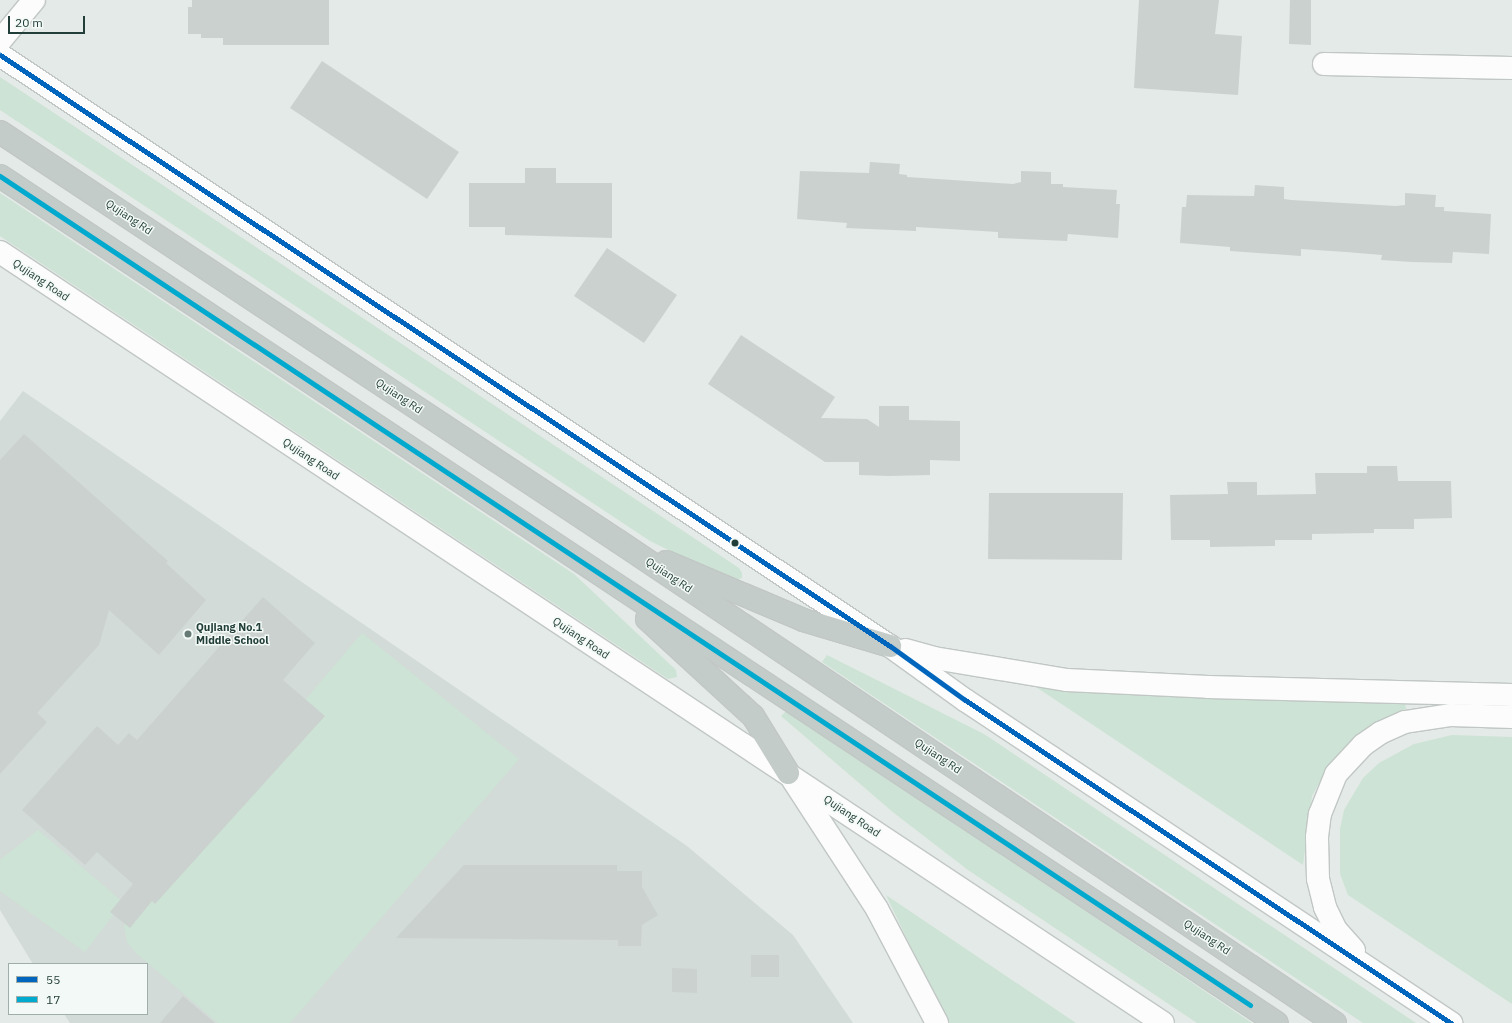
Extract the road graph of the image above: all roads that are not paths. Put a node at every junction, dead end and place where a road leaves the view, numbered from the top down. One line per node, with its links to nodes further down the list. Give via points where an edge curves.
1 (34, 0): 2 (main road)
2 (0, 41)
3 (0, 55): 11 (main road)
4 (1324, 64): 5 (main road)
5 (1512, 68)
6 (0, 132): 9 (highway, Qujiang Rd)
7 (0, 176): 10 (highway)
8 (0, 252): 14 (main road, Qujiang Road)
9 (618, 541): 11 (highway, via 803,620); 19 (highway, Qujiang Rd)
10 (598, 573): 14 (highway, via 753,716); 18 (highway)
11 (890, 646): 12 (main road, via 934,658 1067,680 1208,687); 15 (main road, via 965,700)
12 (1512, 695)
13 (1512, 717): 15 (main road, via 1451,715 1405,722 1380,733 1363,745 1336,774 1326,794 1320,814 1316,857 1325,907 1336,930)
14 (788, 773): 16 (main road, via 877,909); 17 (main road, Qujiang Road)
15 (1389, 982): 20 (main road)
16 (937, 1023)
17 (1163, 1023)
18 (1277, 1023)
19 (1335, 1023)
20 (1451, 1023)

